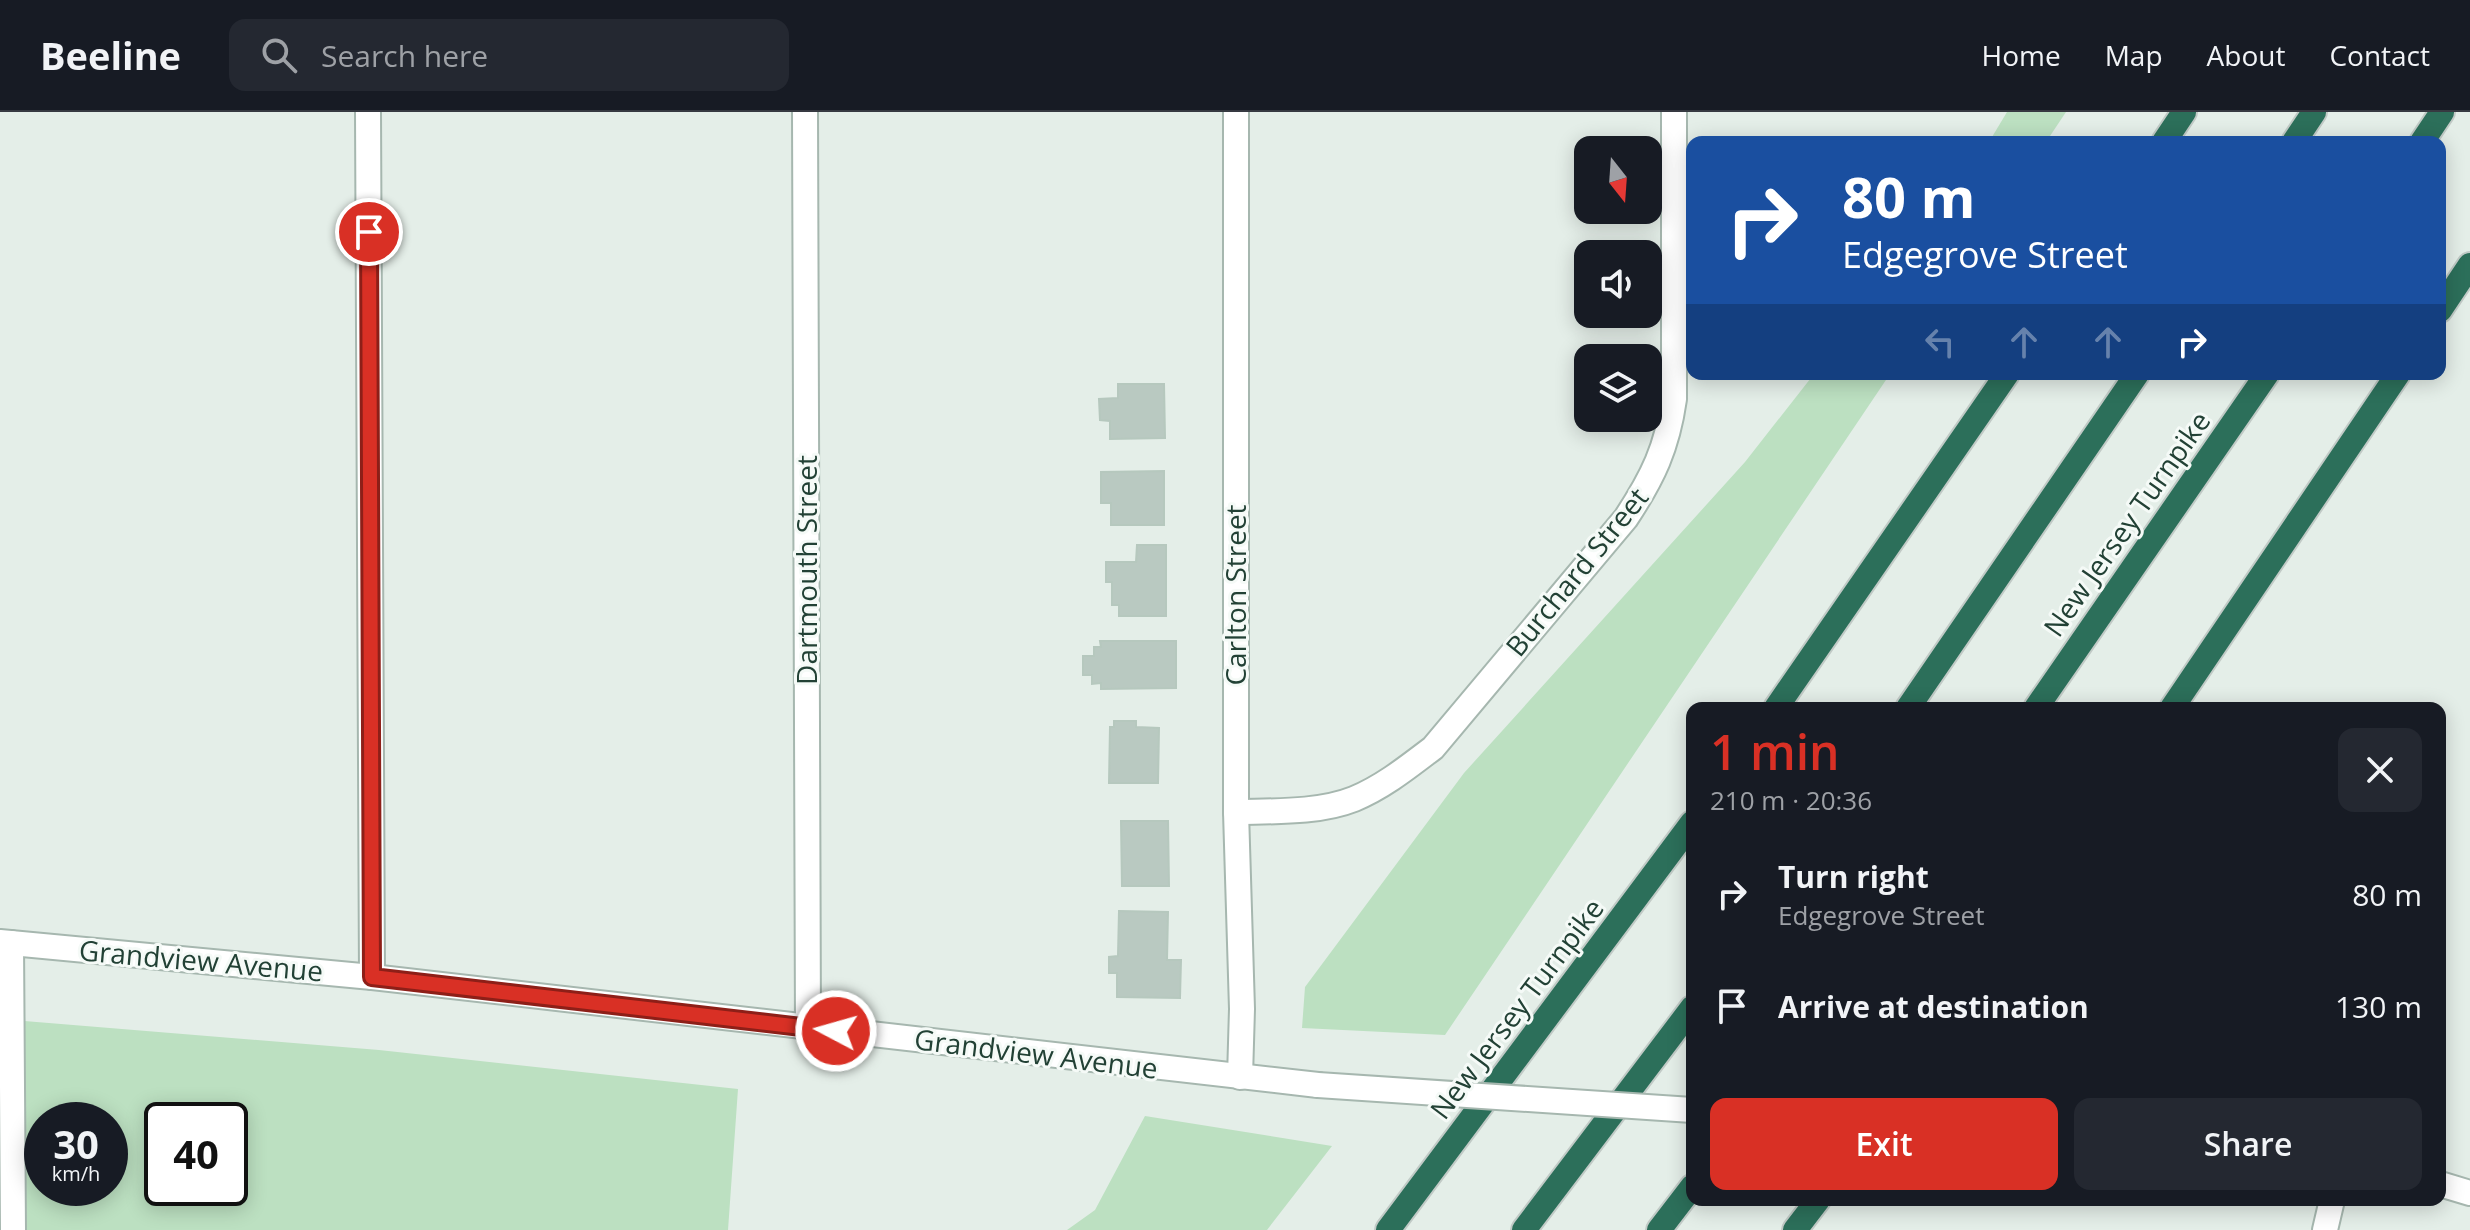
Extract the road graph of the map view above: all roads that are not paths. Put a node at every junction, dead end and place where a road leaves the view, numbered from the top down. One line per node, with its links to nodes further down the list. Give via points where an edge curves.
1 (368, 112): 24 (street)
2 (805, 112): 26 (street, Dartmouth Street)
3 (1236, 112): 21 (street, Carlton Street)
4 (1674, 112): 21 (street, Burchard Street, via 1674,399 1669,438 1652,478 1626,518 1433,748 1352,800)
5 (2184, 112): 8 (highway)
6 (2314, 112): 9 (highway)
7 (2442, 112): 10 (highway)
8 (2168, 136)
9 (2298, 136)
10 (2426, 136)
11 (2470, 265): 12 (highway)
12 (2446, 301)
13 (2003, 380): 17 (highway)
14 (2133, 380): 18 (highway)
15 (2263, 380): 19 (highway, New Jersey Turnpike)
16 (2394, 380): 20 (highway)
17 (1780, 702)
18 (1912, 702)
19 (2040, 702)
20 (2176, 702)
21 (1236, 812): 27 (street, Carlton Street)
22 (1686, 831): 35 (highway, New Jersey Turnpike)
23 (6, 942): 24 (street, Grandview Avenue); 34 (street)
24 (372, 977): 26 (street, Grandview Avenue)
25 (1686, 1016): 36 (highway)
26 (808, 1028): 27 (street, Grandview Avenue)
27 (1240, 1077): 28 (street, Grandview Avenue, bridge)
28 (1686, 1110)
29 (2446, 1186): 30 (street)
30 (2470, 1193)
31 (1686, 1195): 37 (highway)
32 (1813, 1206): 38 (highway)
33 (2331, 1206): 39 (street)
34 (13, 1230)
35 (1388, 1230)
36 (1524, 1230)
37 (1659, 1230)
38 (1795, 1230)
39 (2325, 1230)

